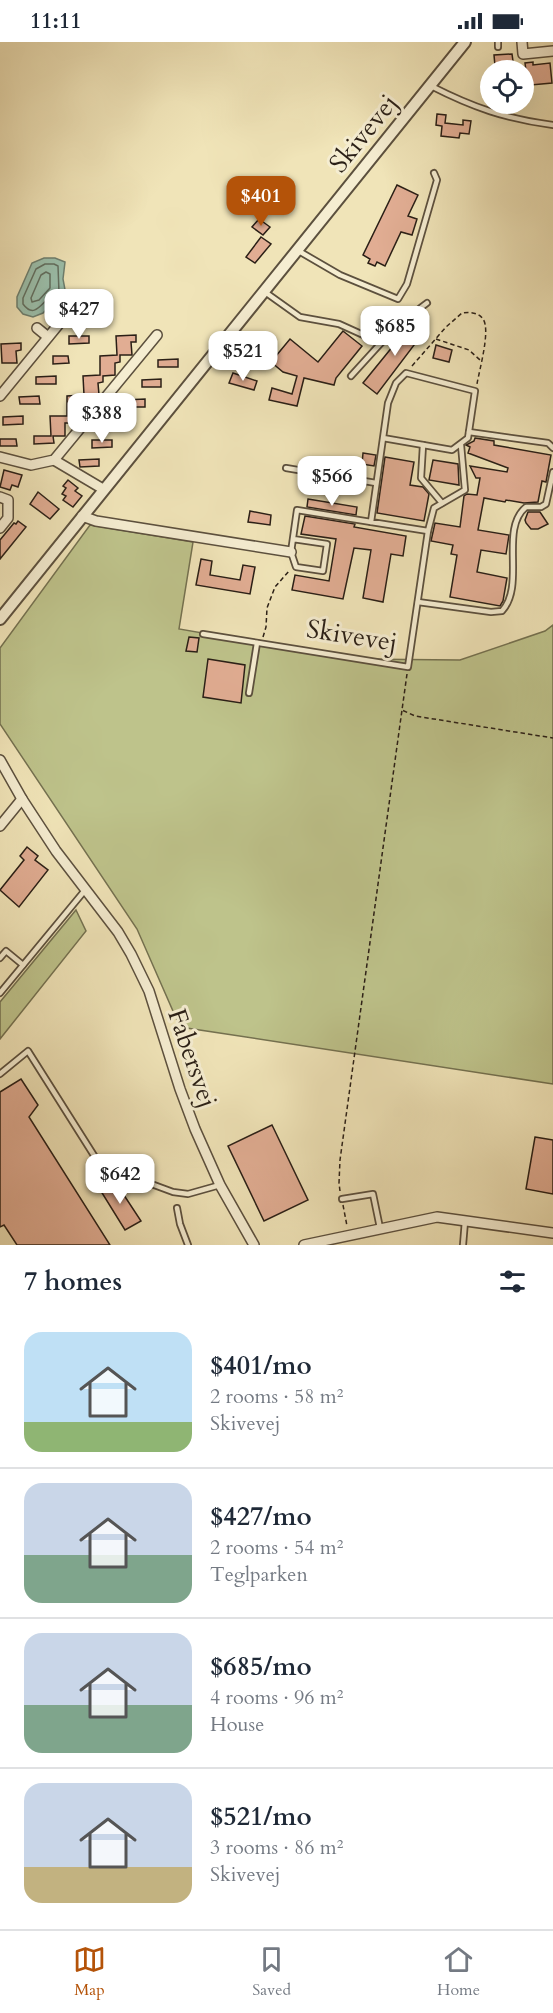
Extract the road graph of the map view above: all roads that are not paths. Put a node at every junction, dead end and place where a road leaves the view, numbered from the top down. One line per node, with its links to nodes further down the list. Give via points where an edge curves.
1 (465, 42): 4 (street, Skivevej)
2 (522, 42): 3 (street, via 523,54)
3 (553, 51)
4 (430, 85): 5 (lane, Skivevej, via 506,117); 7 (street, Skivevej)
5 (553, 124)
6 (434, 173): 7 (lane, via 437,180 408,284 398,299 340,275)
7 (297, 250): 8 (street, Skivevej)
8 (264, 291): 14 (lane, via 300,317 339,324); 27 (street, Skivevej)
9 (427, 303): 14 (lane)
10 (59, 324): 13 (street)
11 (37, 328): 13 (street)
12 (158, 335): 23 (street)
13 (48, 337): 16 (street)
14 (381, 343): 15 (lane)
15 (351, 376)
16 (0, 396)
17 (469, 432): 18 (lane, via 475,391 406,373 396,383 388,403); 20 (lane); 21 (lane, via 548,443)
18 (383, 438): 19 (lane); 26 (lane)
19 (423, 445): 20 (lane, via 452,450); 29 (lane, via 421,478)
20 (461, 445): 29 (lane, via 465,490)
21 (553, 448)
22 (0, 457): 23 (street, via 31,465)
23 (54, 460): 27 (street)
24 (286, 468): 26 (lane)
25 (553, 472): 36 (lane, via 546,504 526,507 515,520 511,587 502,611)
26 (376, 483): 31 (lane)
27 (104, 489): 30 (street, Skivevej)
28 (0, 497): 32 (street, via 8,500 8,518)
29 (442, 502): 33 (lane, Skivevej, via 434,508)
30 (82, 516): 35 (street); 37 (street, Skivevej)
31 (370, 522): 33 (lane); 34 (lane, via 297,510)
32 (0, 528)
33 (428, 531): 36 (lane, Skivevej)
34 (293, 539): 35 (lane); 35 (lane, via 327,544 323,571 296,567)
35 (291, 552)
36 (418, 602): 39 (lane, Skivevej, via 408,667)
37 (0, 619)
38 (203, 634): 39 (lane, Skivevej)
39 (259, 643): 40 (lane)
40 (249, 693)
41 (0, 760): 42 (street, Fabersvej)
42 (22, 799): 43 (street); 44 (street, Fabersvej)
43 (0, 826)
44 (86, 889): 46 (lane); 49 (street, Fabersvej, via 118,932 149,991 180,1089)
45 (0, 958): 46 (lane, via 6,951)
46 (23, 965): 47 (lane)
47 (0, 993)
48 (0, 1074): 49 (lane, via 28,1051 100,1165 173,1192 188,1194)
49 (220, 1185): 56 (street, Fabersvej)
50 (342, 1200): 53 (lane, via 373,1194)
51 (177, 1208): 55 (lane)
52 (465, 1221): 53 (street, via 437,1217); 54 (street); 58 (lane)
53 (380, 1229): 57 (street)
54 (553, 1233)
55 (188, 1245)
56 (254, 1245)
57 (304, 1245)
58 (463, 1245)

